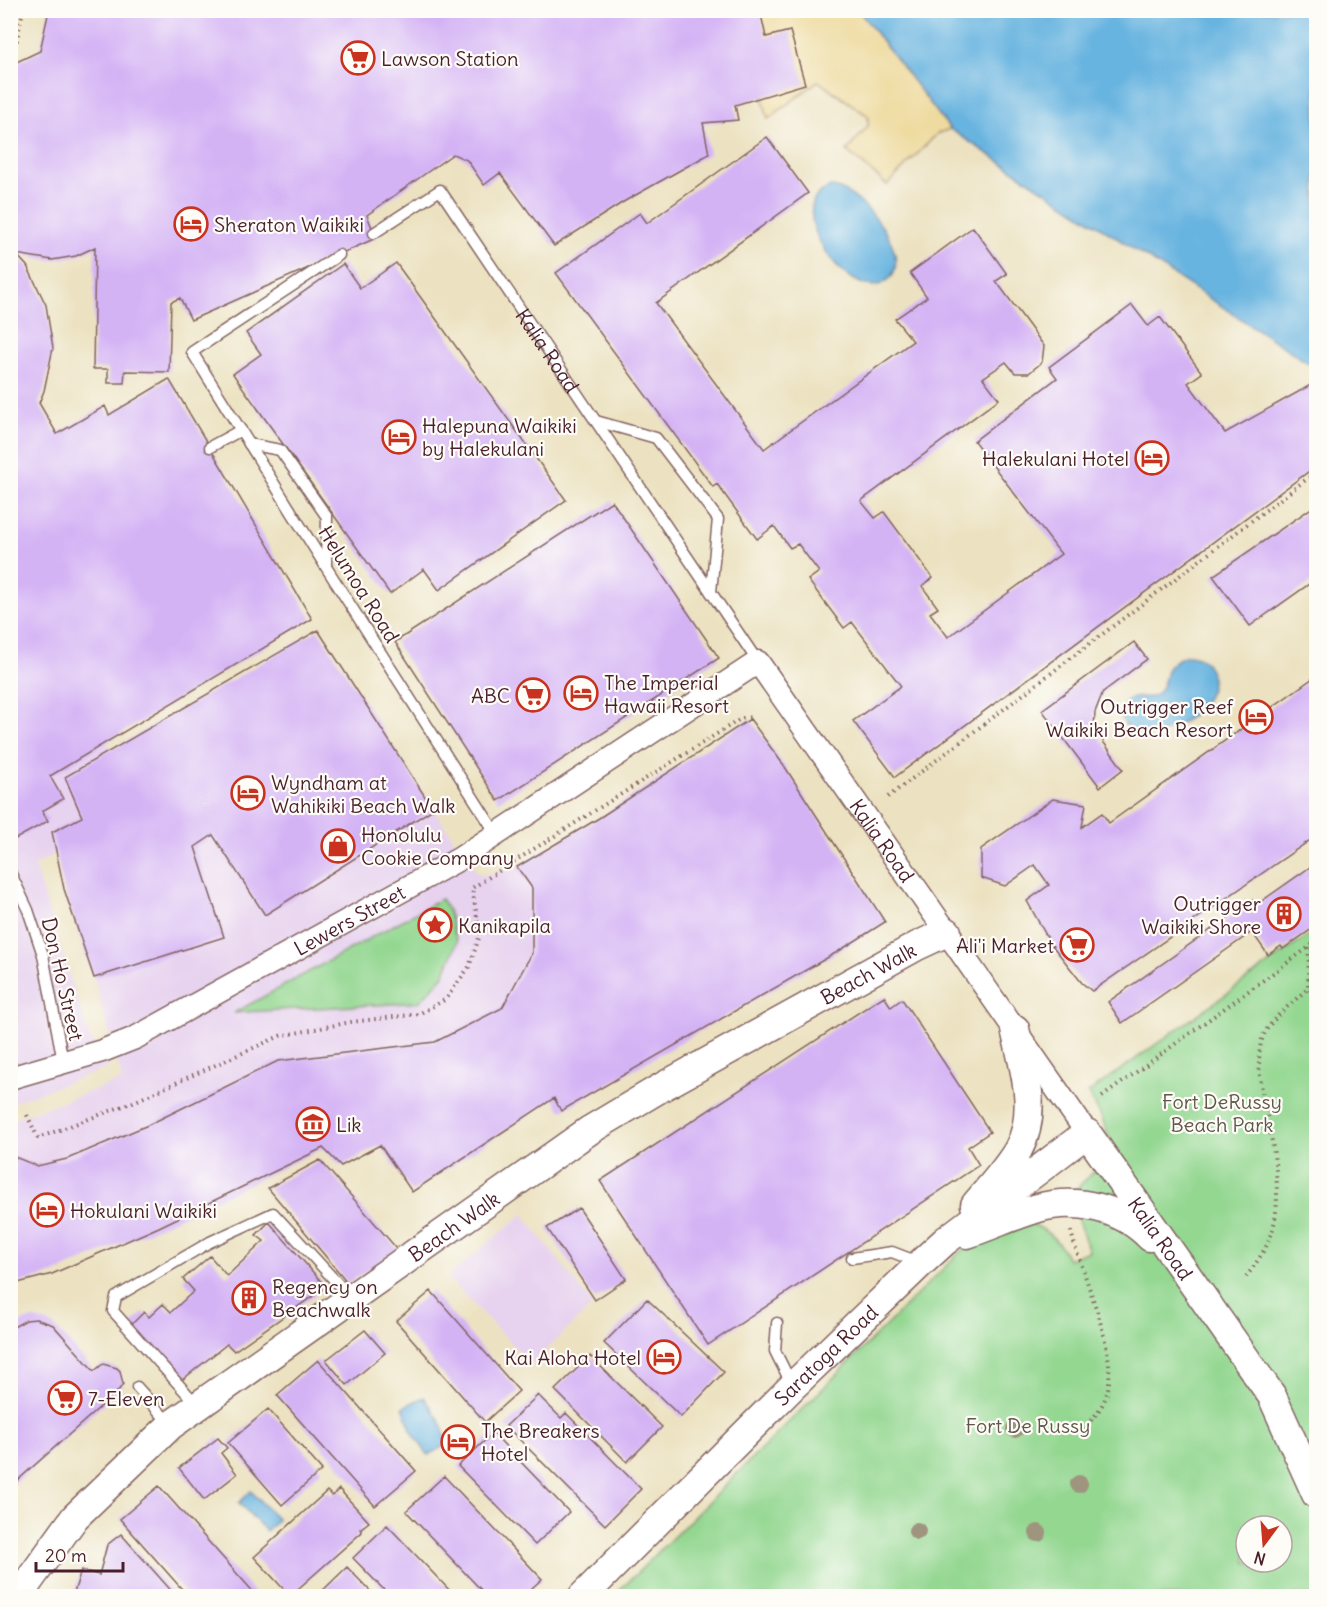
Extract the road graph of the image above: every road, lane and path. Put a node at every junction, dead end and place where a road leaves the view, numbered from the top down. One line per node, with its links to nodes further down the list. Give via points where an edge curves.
1 (23, 10): 2 (path, via 17,40)
2 (10, 40)
3 (374, 233): 5 (lane, Kalia Road, via 440,190)
4 (339, 255): 6 (lane, Helumoa Road, via 192,352)
5 (596, 421): 11 (lane, Kalia Road); 11 (lane, via 656,438 718,519)
6 (241, 430): 7 (lane, Helumoa Road); 8 (lane)
7 (249, 444): 10 (lane, Helumoa Road); 10 (lane, via 280,450 327,517)
8 (210, 447)
9 (1317, 472): 14 (path)
10 (326, 567): 15 (lane, Helumoa Road)
11 (711, 591): 12 (lane, Kalia Road)
12 (758, 662): 15 (street, Lewers Street); 17 (street, Kalia Road)
13 (754, 717): 26 (path, via 742,718 472,888 480,934 469,967 446,999 419,1014 280,1036 131,1103 38,1138)
14 (888, 797)
15 (497, 835): 23 (street, Lewers Street, via 135,1038)
16 (10, 872): 23 (lane, Don Ho Street, via 28,909 43,955)
17 (947, 932): 22 (street, Kalia Road); 34 (street, Beach Walk, via 590,1130)
18 (1317, 942): 19 (path)
19 (1309, 948): 20 (path); 25 (path)
20 (1308, 988): 21 (path); 33 (path, via 1269,1026 1261,1043 1260,1082 1273,1144 1277,1204 1270,1237)
21 (1317, 1000)
22 (1015, 1029): 27 (street, Kalia Road); 29 (street, via 1028,1085 1029,1118 1018,1149)
23 (63, 1062): 24 (street, Lewers Street)
24 (10, 1078)
25 (1102, 1097)
26 (27, 1115)
27 (1087, 1133): 29 (street, Saratoga Road); 32 (street, Kalia Road)
28 (1072, 1225): 40 (path, via 1111,1371 1106,1396)
29 (945, 1241): 31 (street, Saratoga Road); 32 (street, via 1038,1208 1076,1204 1126,1219)
30 (852, 1258): 31 (lane, via 892,1252)
31 (921, 1263): 36 (street, Saratoga Road)
32 (1180, 1267): 41 (street, Kalia Road, via 1272,1396)
33 (1246, 1277)
34 (351, 1298): 38 (street, Beach Walk); 38 (lane, via 273,1213 210,1242 116,1297 113,1311)
35 (777, 1323): 36 (lane, via 775,1351)
36 (793, 1386): 43 (street, Saratoga Road)
37 (137, 1388): 39 (lane)
38 (198, 1406): 39 (street, Beach Walk)
39 (171, 1425): 42 (street, Beach Walk, via 75,1517)
40 (1083, 1430)
41 (1317, 1494)
42 (18, 1596)
43 (583, 1596)

